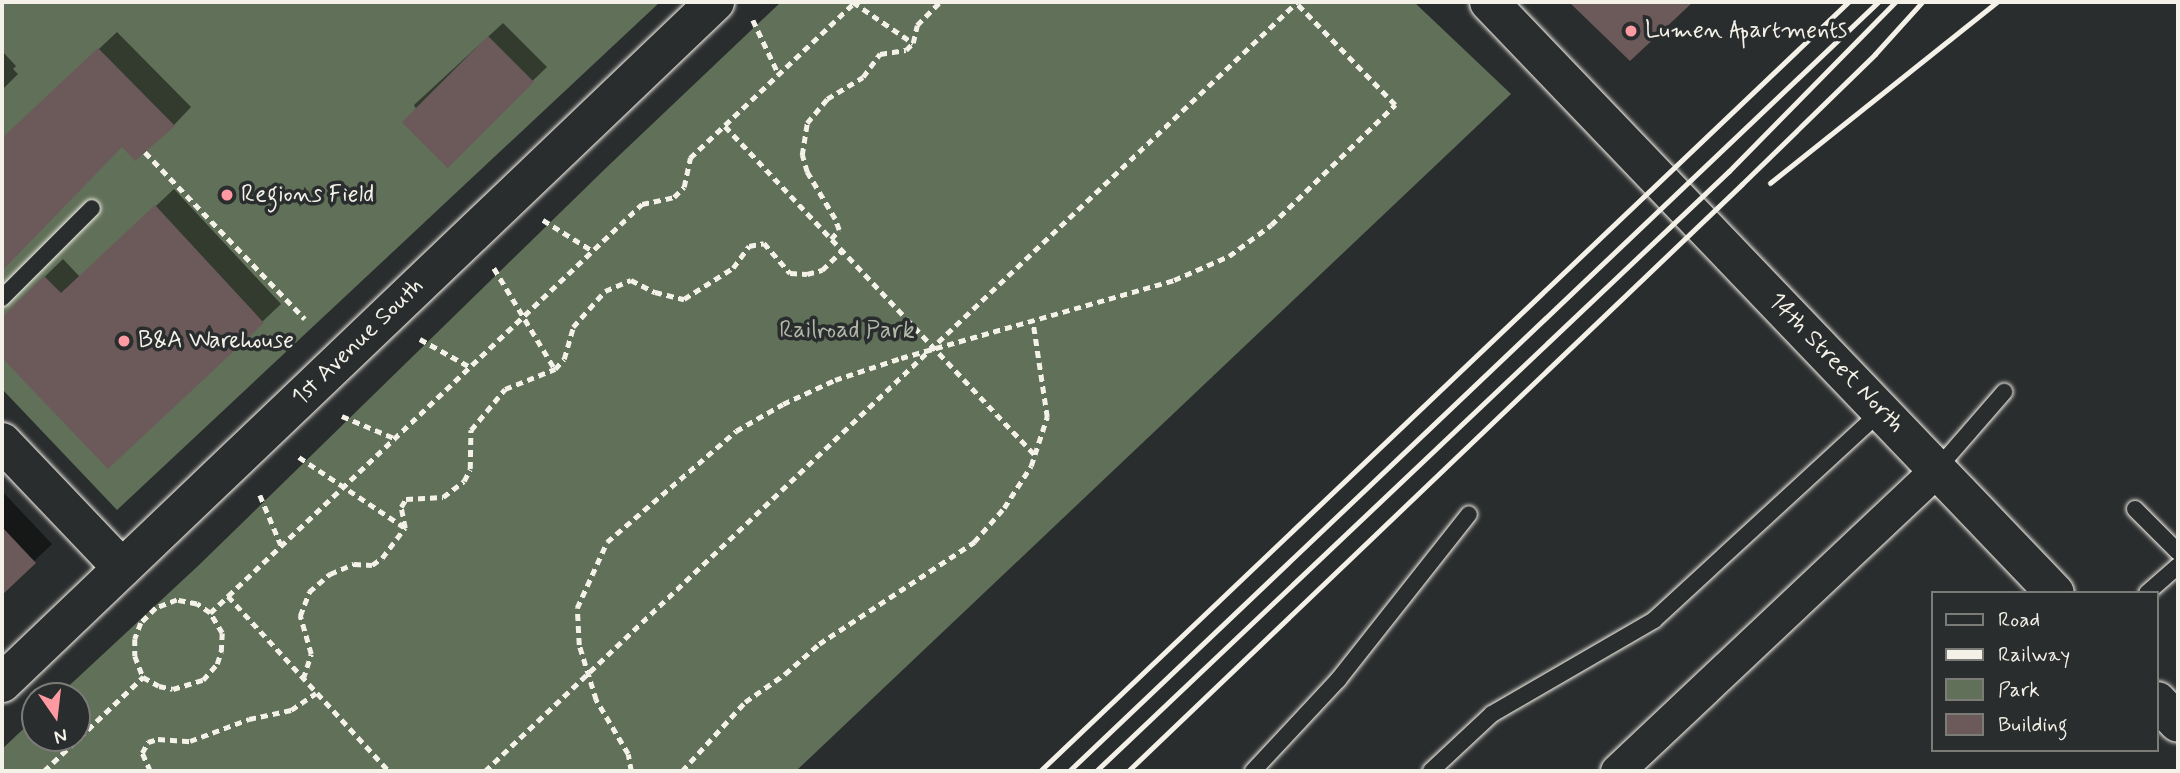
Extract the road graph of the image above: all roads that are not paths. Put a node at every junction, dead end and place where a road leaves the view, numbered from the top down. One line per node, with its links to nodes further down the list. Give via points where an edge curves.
1 (715, 2): 13 (street, 1st Avenue South)
2 (1489, 2): 6 (street, 14th Street North)
3 (92, 208): 4 (lane)
4 (2, 298)
5 (2004, 393): 8 (lane)
6 (1882, 410): 8 (street, 14th Street North); 20 (lane, via 1654,620 1492,714)
7 (2, 442): 13 (street)
8 (1938, 468): 14 (street, 14th Street North); 21 (street)
9 (2135, 509): 11 (lane)
10 (1469, 514): 19 (lane, via 1338,680)
11 (2178, 552)
12 (2178, 566): 15 (lane)
13 (122, 568): 16 (street, 1st Avenue South)
14 (2053, 591)
15 (2149, 591)
16 (2, 683)
17 (2159, 703): 18 (street)
18 (2178, 723)
19 (1253, 771)
20 (1431, 771)
21 (1617, 771)

